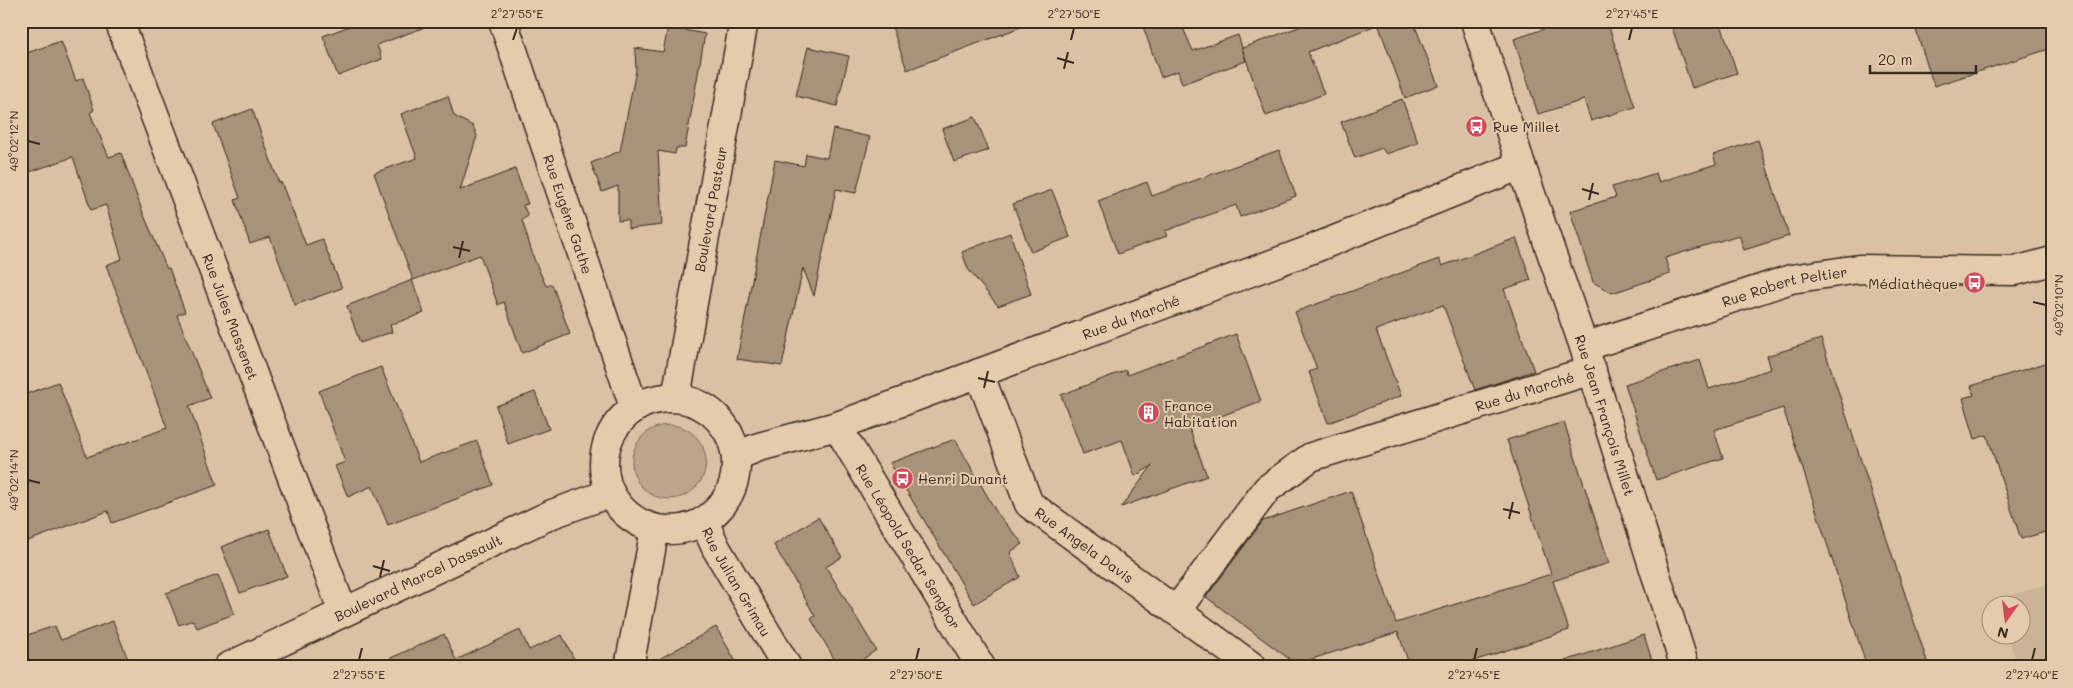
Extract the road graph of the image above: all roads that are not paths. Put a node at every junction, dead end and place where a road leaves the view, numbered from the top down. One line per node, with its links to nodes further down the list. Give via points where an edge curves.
1 (119, 21): 17 (street, Rue Jules Massenet)
2 (503, 21): 10 (street, Rue Eugène Gathe)
3 (744, 21): 9 (street, Boulevard Pasteur)
4 (1475, 21): 5 (street)
5 (1521, 165): 7 (street, Rue Jean François Millet); 8 (street, Rue du Marché, via 1316,248)
6 (2052, 261): 7 (street, Rue Robert Peltier, via 2015,271 1859,269 1791,279)
7 (1588, 359): 16 (street, Rue du Marché, via 1311,458 1267,489); 23 (street, Rue Jean François Millet)
8 (979, 373): 11 (street, Rue du Marché); 16 (street, Rue Angela Davis, via 1029,504)
9 (676, 397): 10 (street, via 654,399); 12 (street, via 698,403 717,416 730,435)
10 (634, 407): 13 (street, via 608,436 603,455 604,475)
11 (836, 426): 12 (street, Rue du Marché); 21 (street, Rue Léopold Sedar Senghor)
12 (736, 456): 14 (street, via 736,475 730,493 719,509)
13 (610, 493): 15 (street, via 626,514); 17 (street, Boulevard Marcel Dassault, via 552,514)
14 (704, 521): 15 (street, via 680,529); 20 (street, Rue Julian Grimau, via 716,548)
15 (655, 529): 19 (street)
16 (1176, 611): 22 (street, Rue Angela Davis)
17 (343, 612): 18 (street, Boulevard Marcel Dassault)
18 (228, 667)
19 (629, 667)
20 (787, 667)
21 (981, 667)
22 (1253, 667)
23 (1685, 667)

